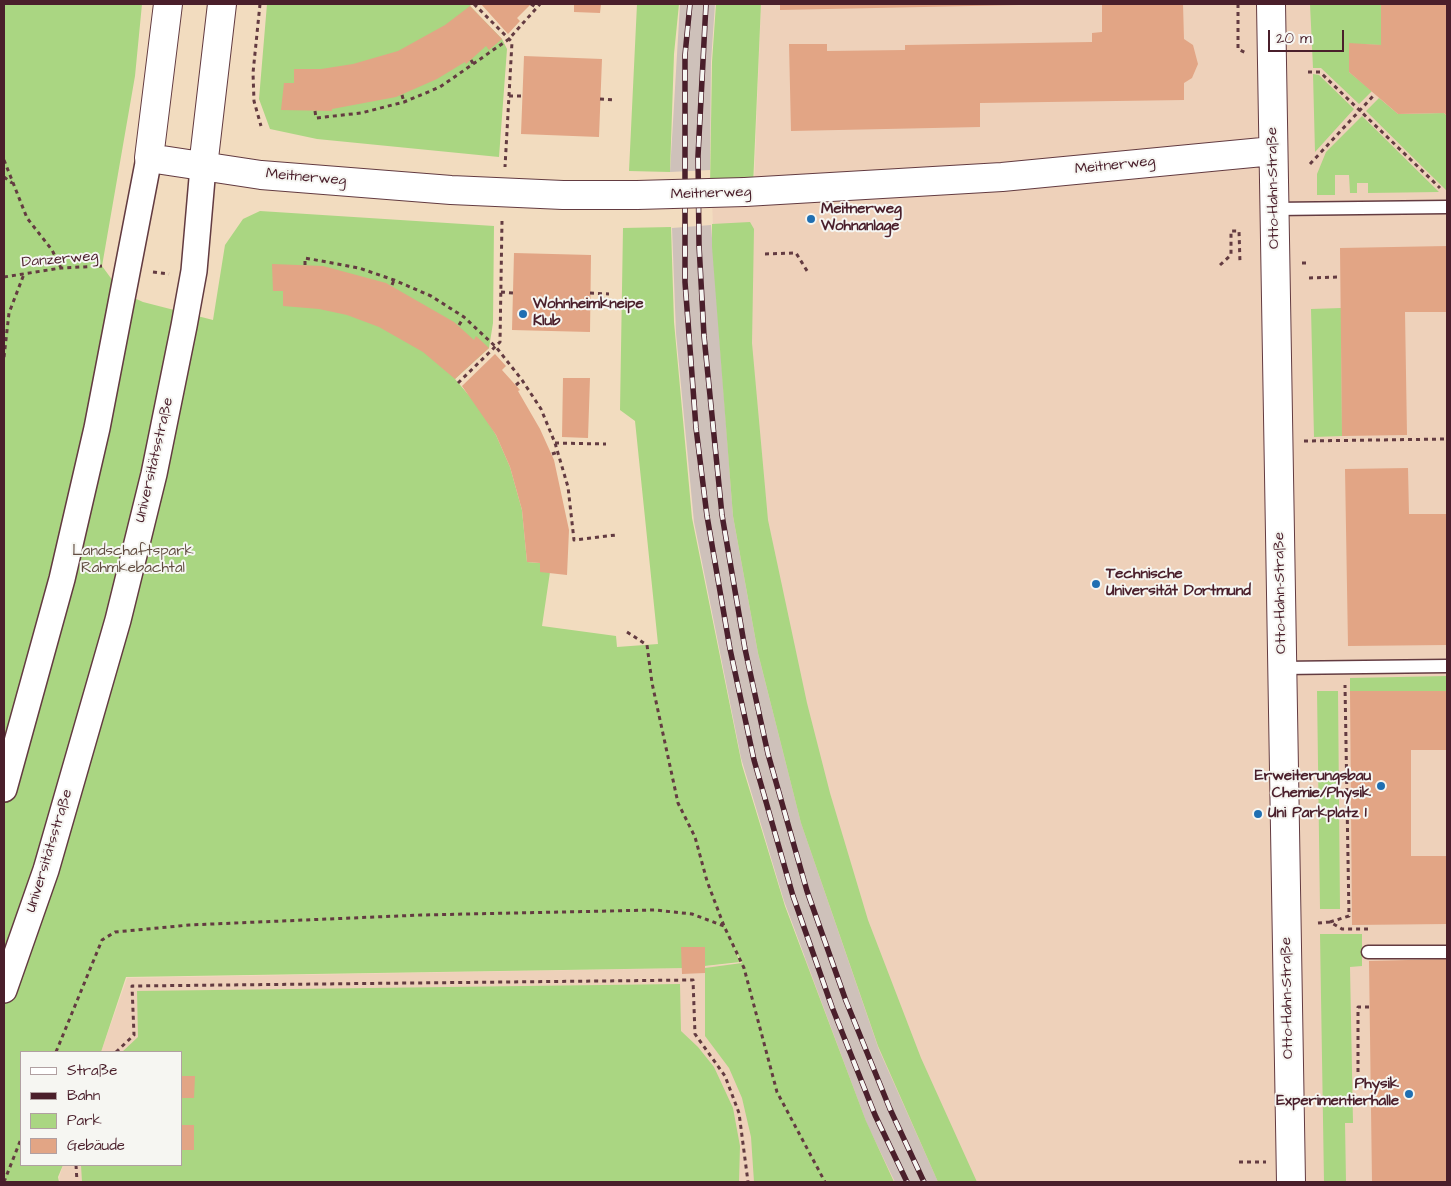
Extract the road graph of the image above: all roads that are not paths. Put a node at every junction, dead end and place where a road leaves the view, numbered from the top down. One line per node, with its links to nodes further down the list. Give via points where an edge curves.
1 (168, 4): 5 (street)
2 (222, 4): 6 (street, Universitätsstraße)
3 (1271, 4): 4 (street, Otto-Hahn-Straße)
4 (1272, 151): 6 (street, Meitnerweg, bridge, via 1002,177 637,195 468,191 261,175); 8 (street, Otto-Hahn-Straße)
5 (149, 158): 6 (street, Meitnerweg); 11 (street, via 97,428 62,579)
6 (203, 167): 14 (street, Universitätsstraße, via 194,270 145,510 118,620 48,861)
7 (1447, 207): 8 (lane)
8 (1274, 209): 10 (street, Otto-Hahn-Straße)
9 (1447, 666): 10 (lane)
10 (1282, 668): 15 (street, Otto-Hahn-Straße)
11 (4, 789)
12 (1368, 952): 13 (lane)
13 (1447, 952)
14 (4, 990)
15 (1291, 1182)

